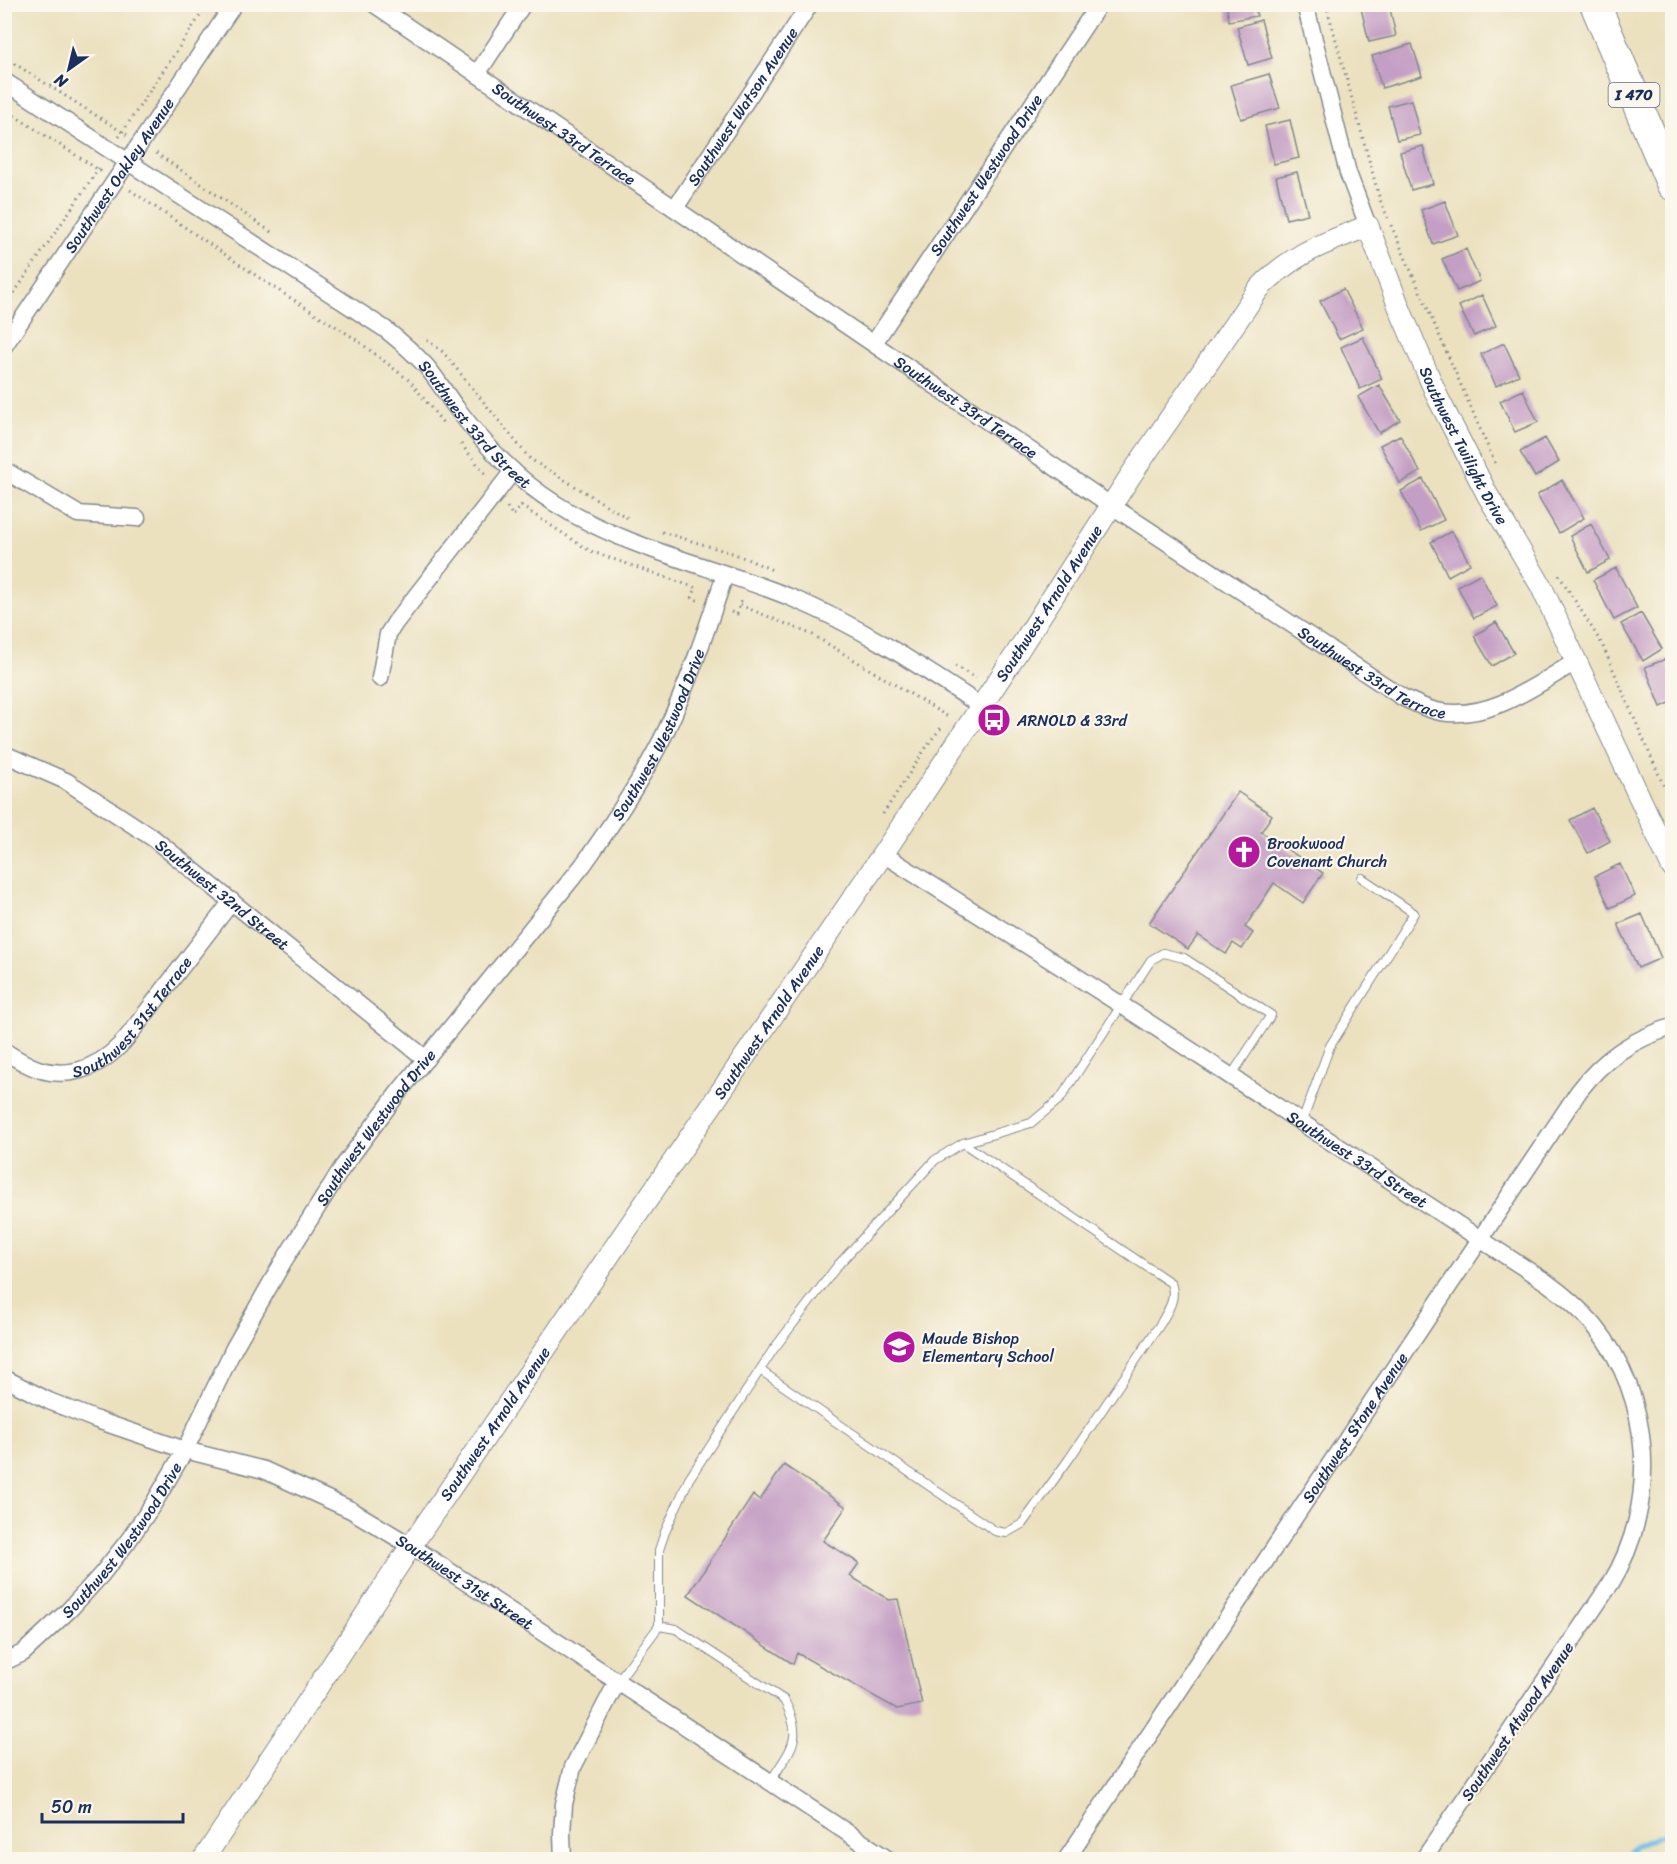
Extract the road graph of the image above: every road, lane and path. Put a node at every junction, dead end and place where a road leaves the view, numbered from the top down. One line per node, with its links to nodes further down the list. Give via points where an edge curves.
1 (234, 4): 13 (street, Southwest Oakley Avenue)
2 (374, 4): 10 (street, Southwest 33rd Terrace)
3 (523, 4): 10 (street)
4 (810, 4): 17 (street, Southwest Watson Avenue)
5 (1099, 4): 21 (street, Southwest Westwood Drive)
6 (1305, 4): 18 (street, Southwest Twilight Drive, via 1348,173)
7 (1326, 4): 27 (path, via 1380,200)
8 (1595, 4): 16 (highway, I 470)
9 (4, 57): 13 (path)
10 (477, 74): 17 (street, Southwest 33rd Terrace)
11 (4, 81): 14 (street, Southwest 33rd Street)
12 (4, 109): 15 (path)
13 (140, 142): 14 (street, Southwest Oakley Avenue); 19 (path)
14 (127, 161): 15 (street, Southwest Oakley Avenue); 26 (street, Southwest 33rd Street, via 385,329 428,368 482,441)
15 (114, 180): 22 (street, Southwest Oakley Avenue); 23 (path, via 354,338 410,381)
16 (1672, 185)
17 (675, 208): 21 (street, Southwest 33rd Terrace)
18 (1368, 226): 30 (street, Southwest Arnold Avenue, via 1311,248 1266,282); 38 (street, Southwest Twilight Drive, via 1438,398 1487,494 1541,586)
19 (283, 240)
20 (425, 338): 32 (path, via 443,352 530,459)
21 (874, 343): 30 (street, Southwest 33rd Terrace)
22 (4, 346)
23 (445, 424)
24 (459, 441): 28 (path)
25 (4, 470): 31 (street, via 78,514)
26 (513, 471): 28 (street); 36 (street, Southwest 33rd Street, via 574,516 613,535)
27 (1499, 471)
28 (497, 492): 29 (path, via 513,516); 40 (street, via 388,634)
29 (525, 500)
30 (1112, 506): 38 (street, Southwest 33rd Terrace, via 1402,698 1425,708 1464,714 1503,704); 41 (street, Southwest Arnold Avenue)
31 (137, 518)
32 (638, 525)
33 (659, 531): 34 (path, via 735,554)
34 (783, 574)
35 (1558, 574): 44 (path, via 1602,644)
36 (725, 575): 41 (street, Southwest 33rd Street, via 791,598 850,625); 52 (street, Southwest Westwood Drive, via 665,732 627,801 583,865)
37 (740, 605): 42 (path, via 813,635)
38 (1576, 661): 46 (street, Southwest Twilight Drive)
39 (949, 662): 41 (path, via 978,679)
40 (380, 678)
41 (986, 698): 45 (street, Southwest Arnold Avenue)
42 (950, 718)
43 (4, 754): 48 (street, Southwest 32nd Street, via 76,787 153,838)
44 (1672, 805)
45 (882, 854): 49 (street, Southwest 33rd Street); 60 (street, Southwest Arnold Avenue)
46 (1672, 867)
47 (1362, 878): 54 (lane, via 1414,912 1330,1046)
48 (232, 901): 51 (street, Southwest 31st Terrace, via 110,1056 80,1070 63,1072 40,1070); 52 (street, Southwest 32nd Street)
49 (1123, 1006): 53 (street, Southwest 33rd Street); 53 (lane, via 1151,960 1163,953 1184,958 1271,1015); 55 (lane, via 1060,1098 1031,1123)
50 (1672, 1027): 56 (street, Southwest Stone Avenue, via 1628,1045 1589,1077)
51 (4, 1051)
52 (426, 1059): 59 (street, Southwest Westwood Drive, via 342,1168 283,1262 234,1348)
53 (1231, 1076): 54 (street, Southwest 33rd Street)
54 (1302, 1122): 56 (street, Southwest 33rd Street)
55 (963, 1143): 57 (lane, via 935,1160 838,1265); 57 (lane, via 1173,1288 1173,1300 1161,1323 1022,1524 1006,1533 995,1531)
56 (1480, 1239): 61 (street, Southwest 33rd Street, via 1568,1299 1606,1342 1625,1377 1639,1418 1643,1480 1637,1522); 69 (street, Southwest Stone Avenue)
57 (760, 1370): 62 (lane, via 689,1479 665,1532 659,1550)
58 (4, 1378): 59 (street, Southwest 31st Street, via 49,1401)
59 (185, 1450): 60 (street, Southwest 31st Street, via 264,1470 351,1509); 63 (street, Southwest Westwood Drive, via 128,1541 101,1575 37,1641)
60 (411, 1546): 64 (street, Southwest 31st Street); 66 (street, Southwest Arnold Avenue)
61 (1611, 1583): 70 (street, Southwest Atwood Avenue)
62 (658, 1626): 64 (lane); 65 (lane, via 676,1629 784,1700 793,1717 795,1739)
63 (4, 1662)
64 (617, 1682): 65 (street, Southwest 31st Street); 67 (street, via 573,1767 564,1804)
65 (770, 1782): 68 (street, Southwest 31st Street)
66 (203, 1860)
67 (563, 1860)
68 (890, 1860)
69 (1066, 1860)
70 (1423, 1860)

